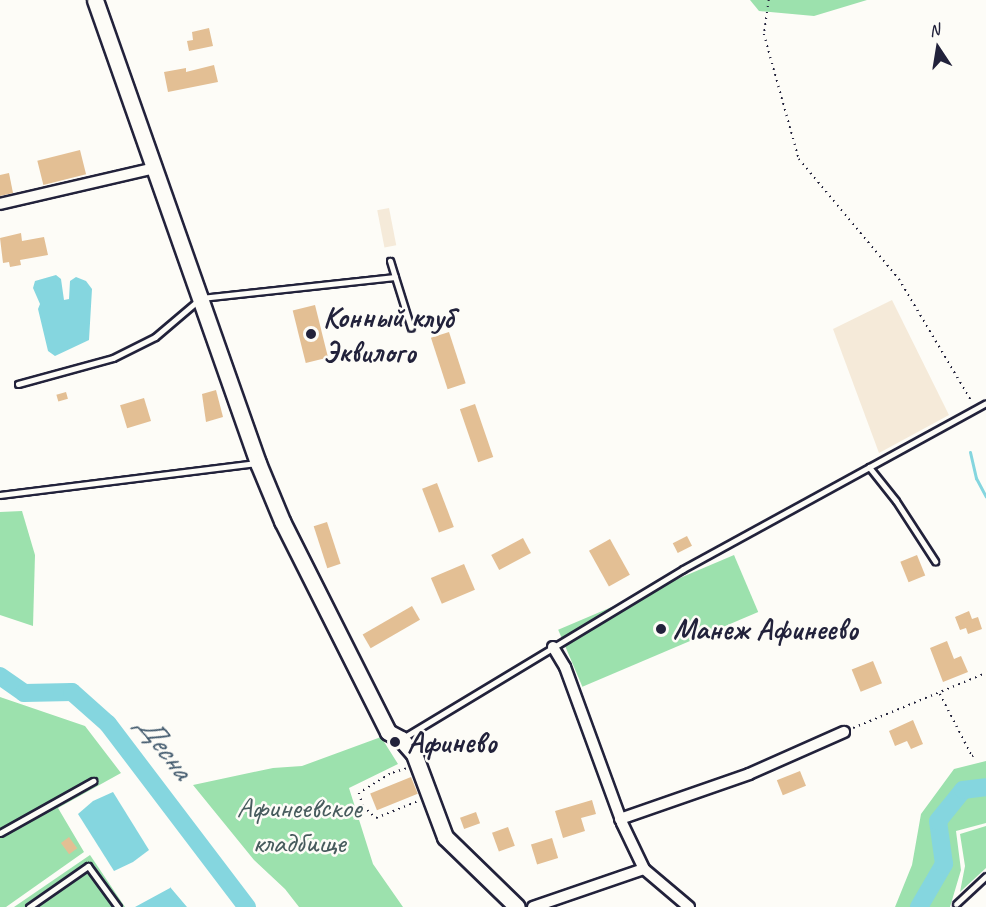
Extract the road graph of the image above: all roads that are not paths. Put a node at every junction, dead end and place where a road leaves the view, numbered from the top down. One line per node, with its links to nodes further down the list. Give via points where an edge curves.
1 (95, 0): 2 (street)
2 (155, 168): 3 (street); 6 (street)
3 (0, 204)
4 (390, 261): 5 (lane)
5 (395, 277): 6 (lane); 7 (lane)
6 (201, 298): 8 (lane, via 155,337 113,358); 10 (street)
7 (411, 328)
8 (18, 384)
9 (986, 403): 11 (lane)
10 (258, 463): 12 (lane); 16 (street, via 282,520 388,732)
11 (869, 467): 13 (lane, via 897,501); 14 (lane, via 683,569)
12 (0, 495)
13 (935, 561)
14 (554, 647): 16 (lane); 18 (street, via 565,667)
15 (844, 732): 18 (street, via 749,774)
16 (404, 742): 25 (street, via 414,754 445,837)
17 (93, 781): 19 (lane)
18 (620, 819): 20 (street)
19 (0, 833)
20 (644, 869): 26 (street); 27 (street)
21 (986, 876): 22 (lane)
22 (956, 904)
23 (29, 907): 24 (lane, via 88,866)
24 (118, 907)
25 (517, 907)
26 (533, 907)
27 (688, 907)

